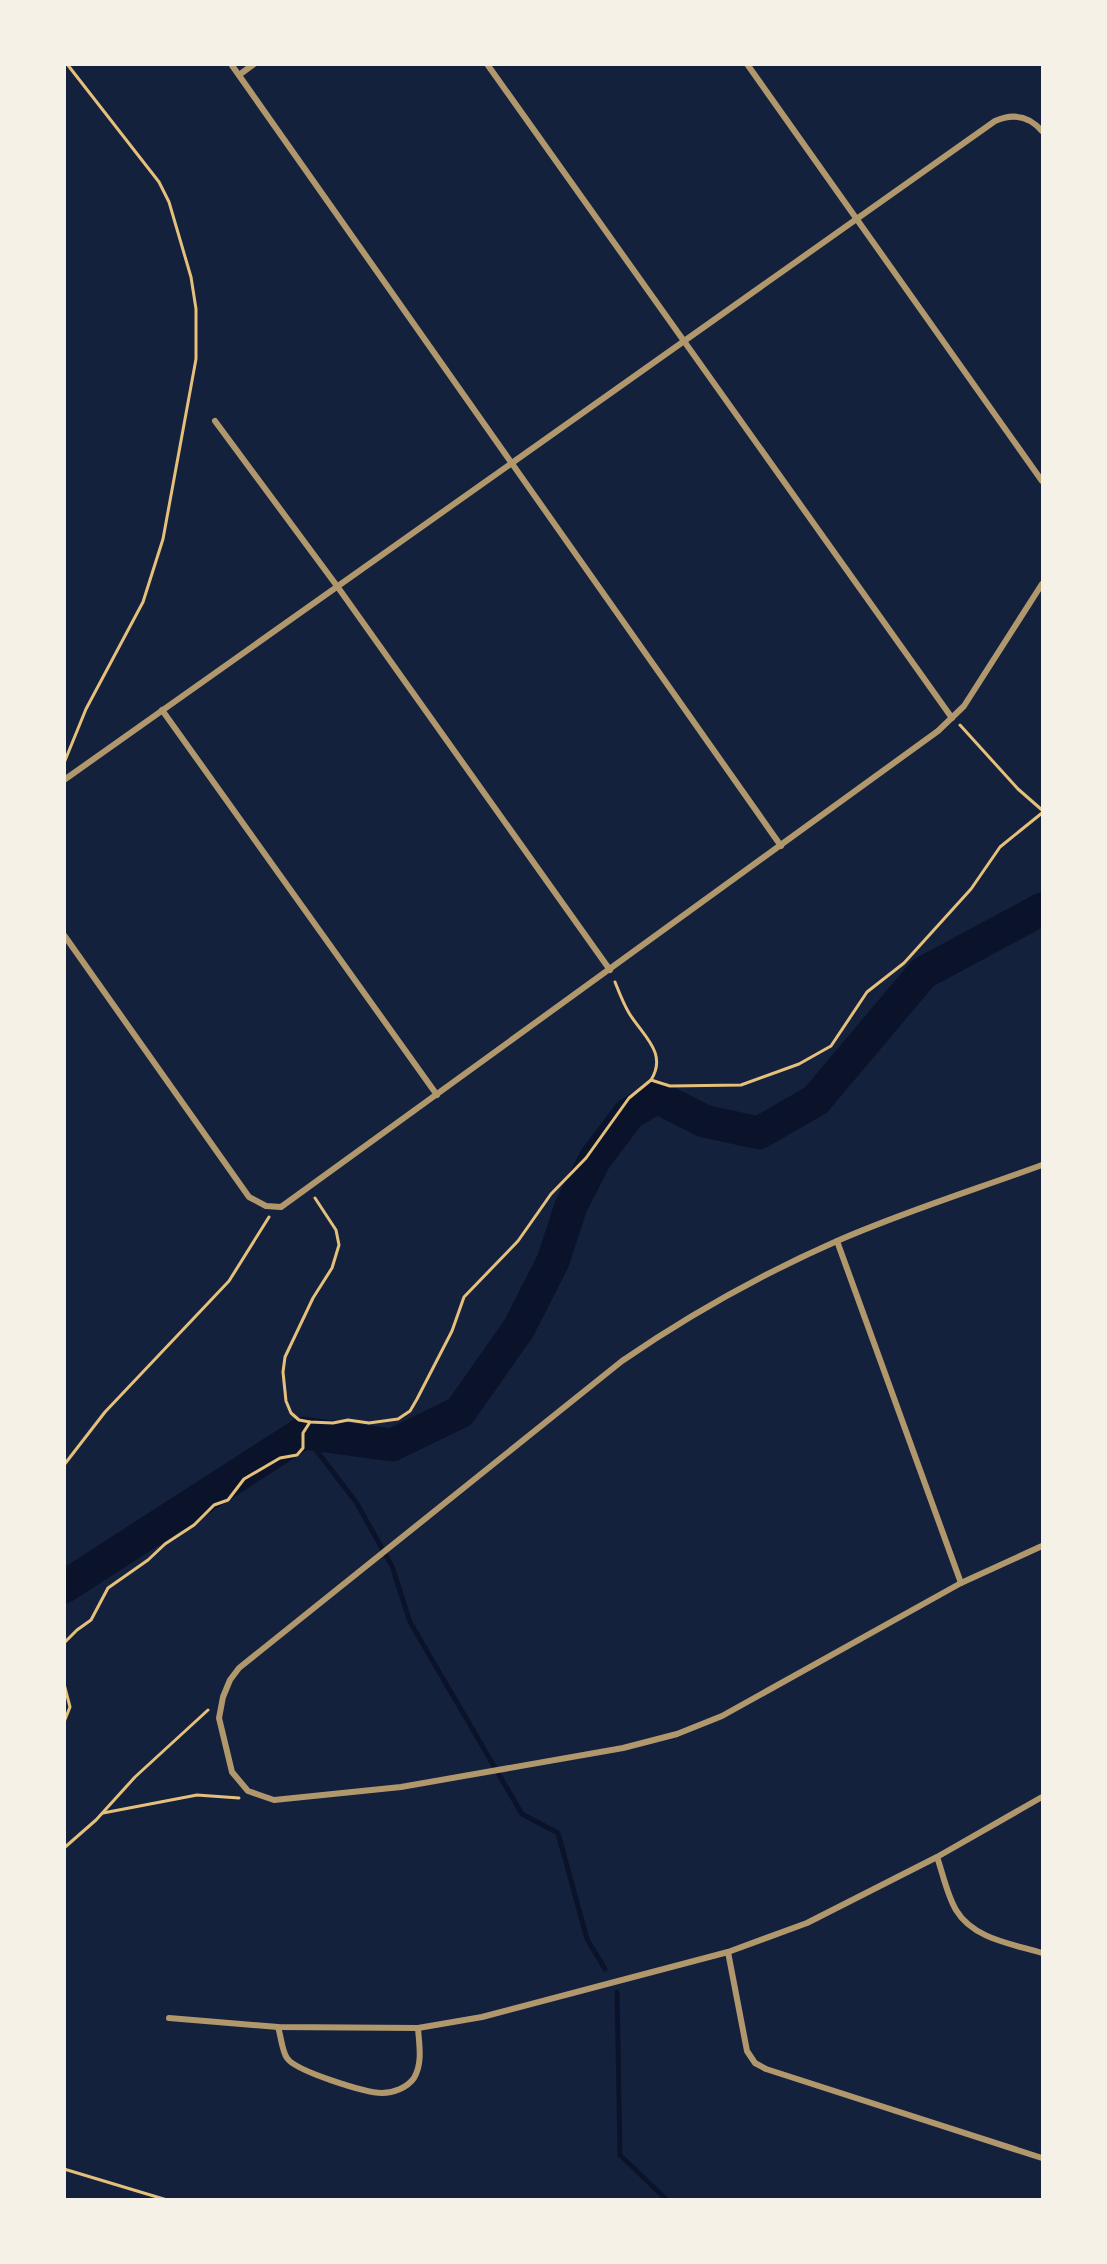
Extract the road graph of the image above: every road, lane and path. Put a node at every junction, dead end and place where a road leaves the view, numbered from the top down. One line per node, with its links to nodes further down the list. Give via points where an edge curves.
1 (67, 64): 17 (path, via 159,182 169,202 191,277 196,309 196,359 163,538 143,602 86,710)
2 (231, 64): 6 (street)
3 (254, 64): 6 (street)
4 (487, 64): 9 (street)
5 (747, 64): 8 (street)
6 (239, 75): 11 (street)
7 (1042, 131): 8 (street, via 1024,118 995,120)
8 (857, 219): 9 (street); 12 (street)
9 (684, 340): 11 (street); 16 (street)
10 (215, 421): 14 (street)
11 (510, 462): 14 (street); 20 (street)
12 (1042, 481)
13 (1042, 584): 16 (street, via 969,699)
14 (337, 585): 15 (street); 22 (street)
15 (162, 710): 18 (street); 24 (street)
16 (952, 718): 19 (path); 20 (street)
17 (64, 763)
18 (64, 780)
19 (1042, 811): 23 (path, via 999,847 971,889 904,963 867,992 831,1046 799,1064 741,1085 670,1086)
20 (781, 846): 22 (street)
21 (64, 935): 27 (street, via 249,1197)
22 (610, 970): 23 (path, via 628,1011 653,1046 658,1064); 24 (street)
23 (651, 1080): 29 (path, via 629,1098 518,1241 464,1297 452,1331 410,1411 398,1419 369,1423)
24 (437, 1095): 26 (street)
25 (1042, 1165): 28 (street)
26 (308, 1189): 27 (street); 29 (path, via 336,1230 339,1245 332,1268 285,1357 283,1372 289,1407 299,1420)
27 (274, 1208): 30 (path, via 229,1281 105,1412)
28 (837, 1241): 32 (street); 35 (street, via 734,1293 622,1362 239,1668)
29 (310, 1422): 33 (path, via 303,1433 303,1448 297,1455 280,1458 244,1479 228,1500 214,1505 194,1525 108,1588 91,1620)
30 (64, 1465)
31 (1042, 1546): 32 (street)
32 (961, 1583): 35 (street, via 722,1716 686,1731 623,1748 401,1787 274,1800 248,1791 232,1772 219,1718)
33 (64, 1643)
34 (64, 1684): 36 (path, via 70,1707)
35 (223, 1697): 39 (path, via 135,1777)
36 (64, 1722)
37 (1042, 1797): 41 (street)
38 (241, 1798): 39 (path, via 197,1795)
39 (103, 1813): 40 (path)
40 (64, 1848)
41 (937, 1857): 42 (street, via 807,1923); 43 (street, via 956,1910 970,1927 990,1938)
42 (728, 1952): 46 (street, via 482,2017); 47 (street, via 747,2051 755,2063)
43 (1042, 1953)
44 (169, 2018): 45 (street)
45 (279, 2027): 46 (street); 46 (street, via 287,2058 296,2067 379,2093 396,2091 413,2080 419,2064)
46 (418, 2028)
47 (1042, 2158)
48 (64, 2169): 49 (path)
49 (167, 2199)

